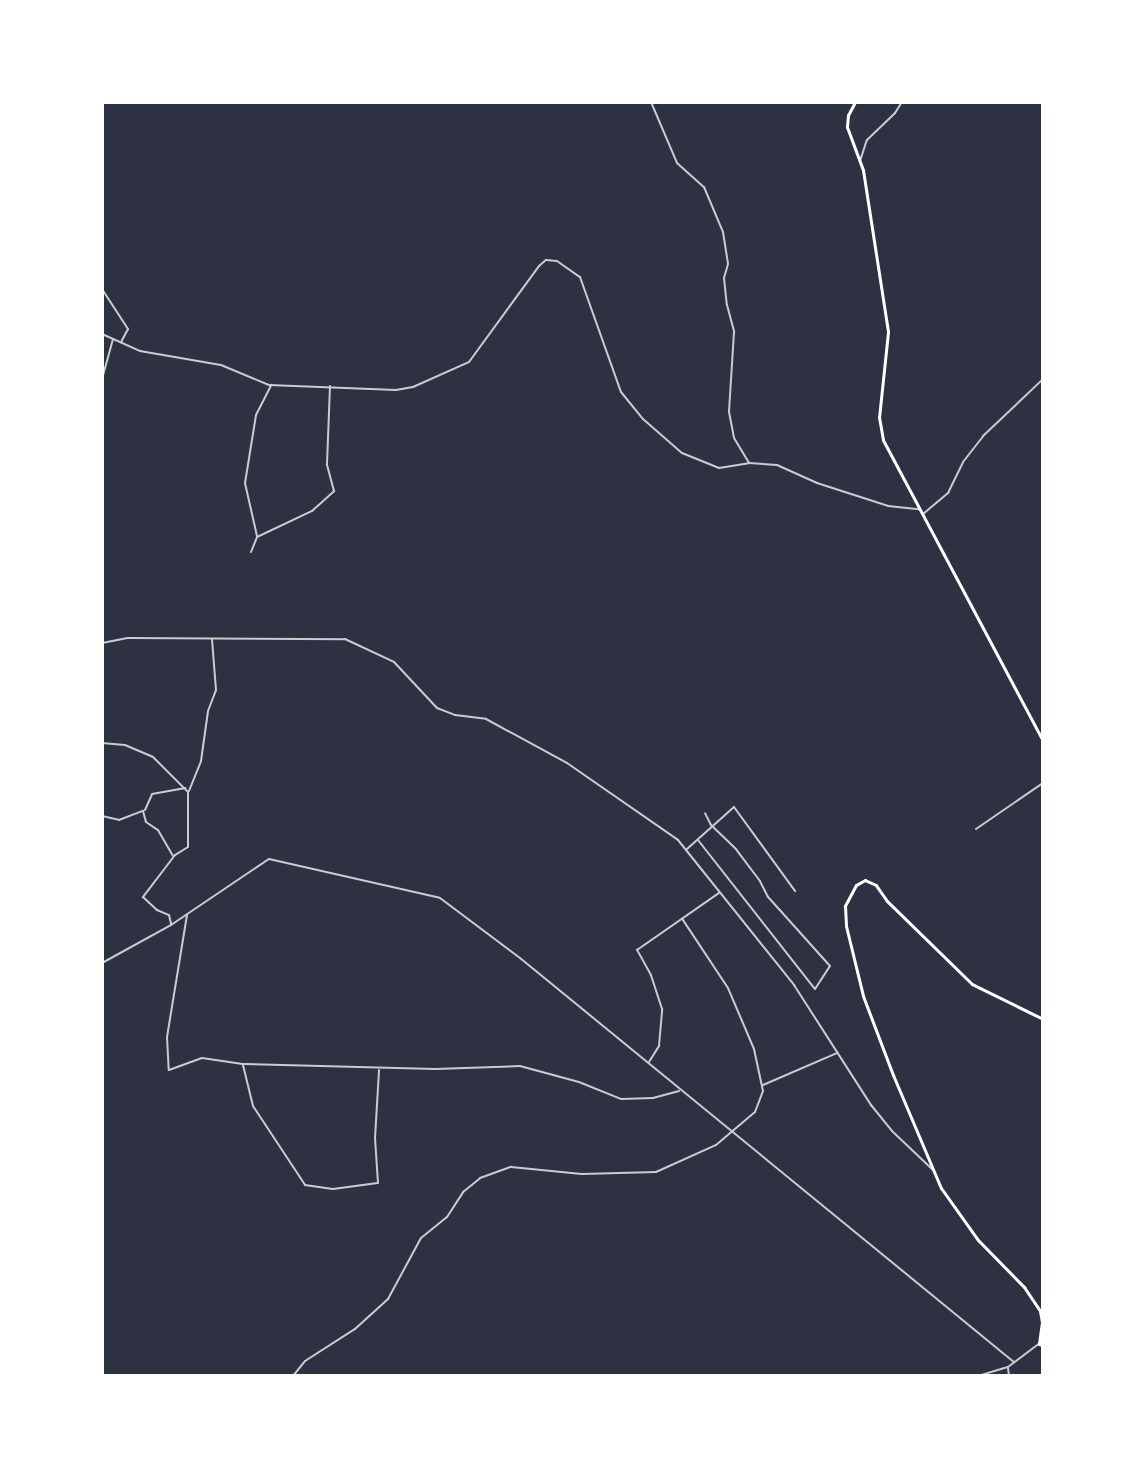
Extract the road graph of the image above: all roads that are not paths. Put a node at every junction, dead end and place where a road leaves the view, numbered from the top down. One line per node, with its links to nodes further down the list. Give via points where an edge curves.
1 (651, 102): 13 (street, via 677,163 704,187 723,232 728,264 724,278 734,332 729,412 734,438)
2 (855, 102): 4 (main road, via 847,127)
3 (902, 102): 4 (street, via 867,140)
4 (860, 162): 14 (main road, via 888,332 880,430)
5 (102, 289): 8 (street, via 128,329)
6 (102, 334): 7 (street)
7 (113, 339): 8 (street); 9 (street)
8 (120, 342): 11 (street, via 152,354 221,365)
9 (102, 379)
10 (1043, 379): 15 (street, via 988,431 963,462 948,493)
11 (272, 385): 12 (street); 16 (street, via 256,415 245,481)
12 (330, 386): 13 (street, via 387,391 452,372 469,362 539,266 557,261 580,277 617,384 636,412 698,462 724,468); 16 (street, via 327,464 334,491 312,511)
13 (749, 463): 14 (street, via 777,465 888,506)
14 (919, 509): 15 (main road)
15 (922, 515): 20 (main road)
16 (257, 537): 17 (street)
17 (251, 552)
18 (212, 639): 19 (street, via 128,638); 23 (street, via 216,690 201,761); 30 (street, via 314,637 363,646 405,670 437,708 486,719 534,743 653,819)
19 (102, 643)
20 (1043, 741)
21 (102, 743): 23 (street, via 125,745 153,757)
22 (1043, 783): 28 (street)
23 (187, 790): 24 (street, via 152,794); 31 (street, via 189,843)
24 (143, 811): 26 (street, via 119,820); 31 (street)
25 (705, 813): 27 (street)
26 (102, 816)
27 (711, 825): 29 (street); 29 (street, via 830,966 815,989); 32 (street, via 734,807)
28 (976, 829)
29 (698, 840): 30 (street)
30 (687, 850): 33 (street)
31 (173, 856): 36 (street, via 143,897 169,915)
32 (795, 891)
33 (721, 892): 35 (street); 39 (street, via 794,985)
34 (187, 915): 36 (street); 40 (street, via 269,859 428,893 470,920); 41 (street, via 167,1037 169,1070 202,1058)
35 (683, 920): 40 (street, via 637,950 662,1009 659,1046); 43 (street, via 731,994)
36 (171, 925): 37 (street)
37 (102, 963)
38 (1043, 1019): 46 (main road, via 972,984 876,885 865,880 856,885 845,913 856,971)
39 (838, 1052): 43 (street); 46 (street, via 892,1131)
40 (648, 1063): 44 (street)
41 (243, 1064): 42 (street); 42 (street, via 253,1106 305,1185 333,1189 378,1183)
42 (379, 1067): 44 (street, via 520,1066 621,1099)
43 (763, 1085): 45 (street, via 759,1106)
44 (680, 1091): 45 (street)
45 (732, 1132): 48 (street); 50 (street, via 705,1151 650,1173 576,1174 511,1167 480,1178 421,1238 388,1299 355,1329 305,1361)
46 (934, 1170): 47 (main road, via 978,1240 1040,1311)
47 (1041, 1344): 48 (street)
48 (1014, 1362): 49 (street)
49 (1008, 1367): 51 (street); 52 (street)
50 (293, 1376)
51 (978, 1376)
52 (1009, 1376)

